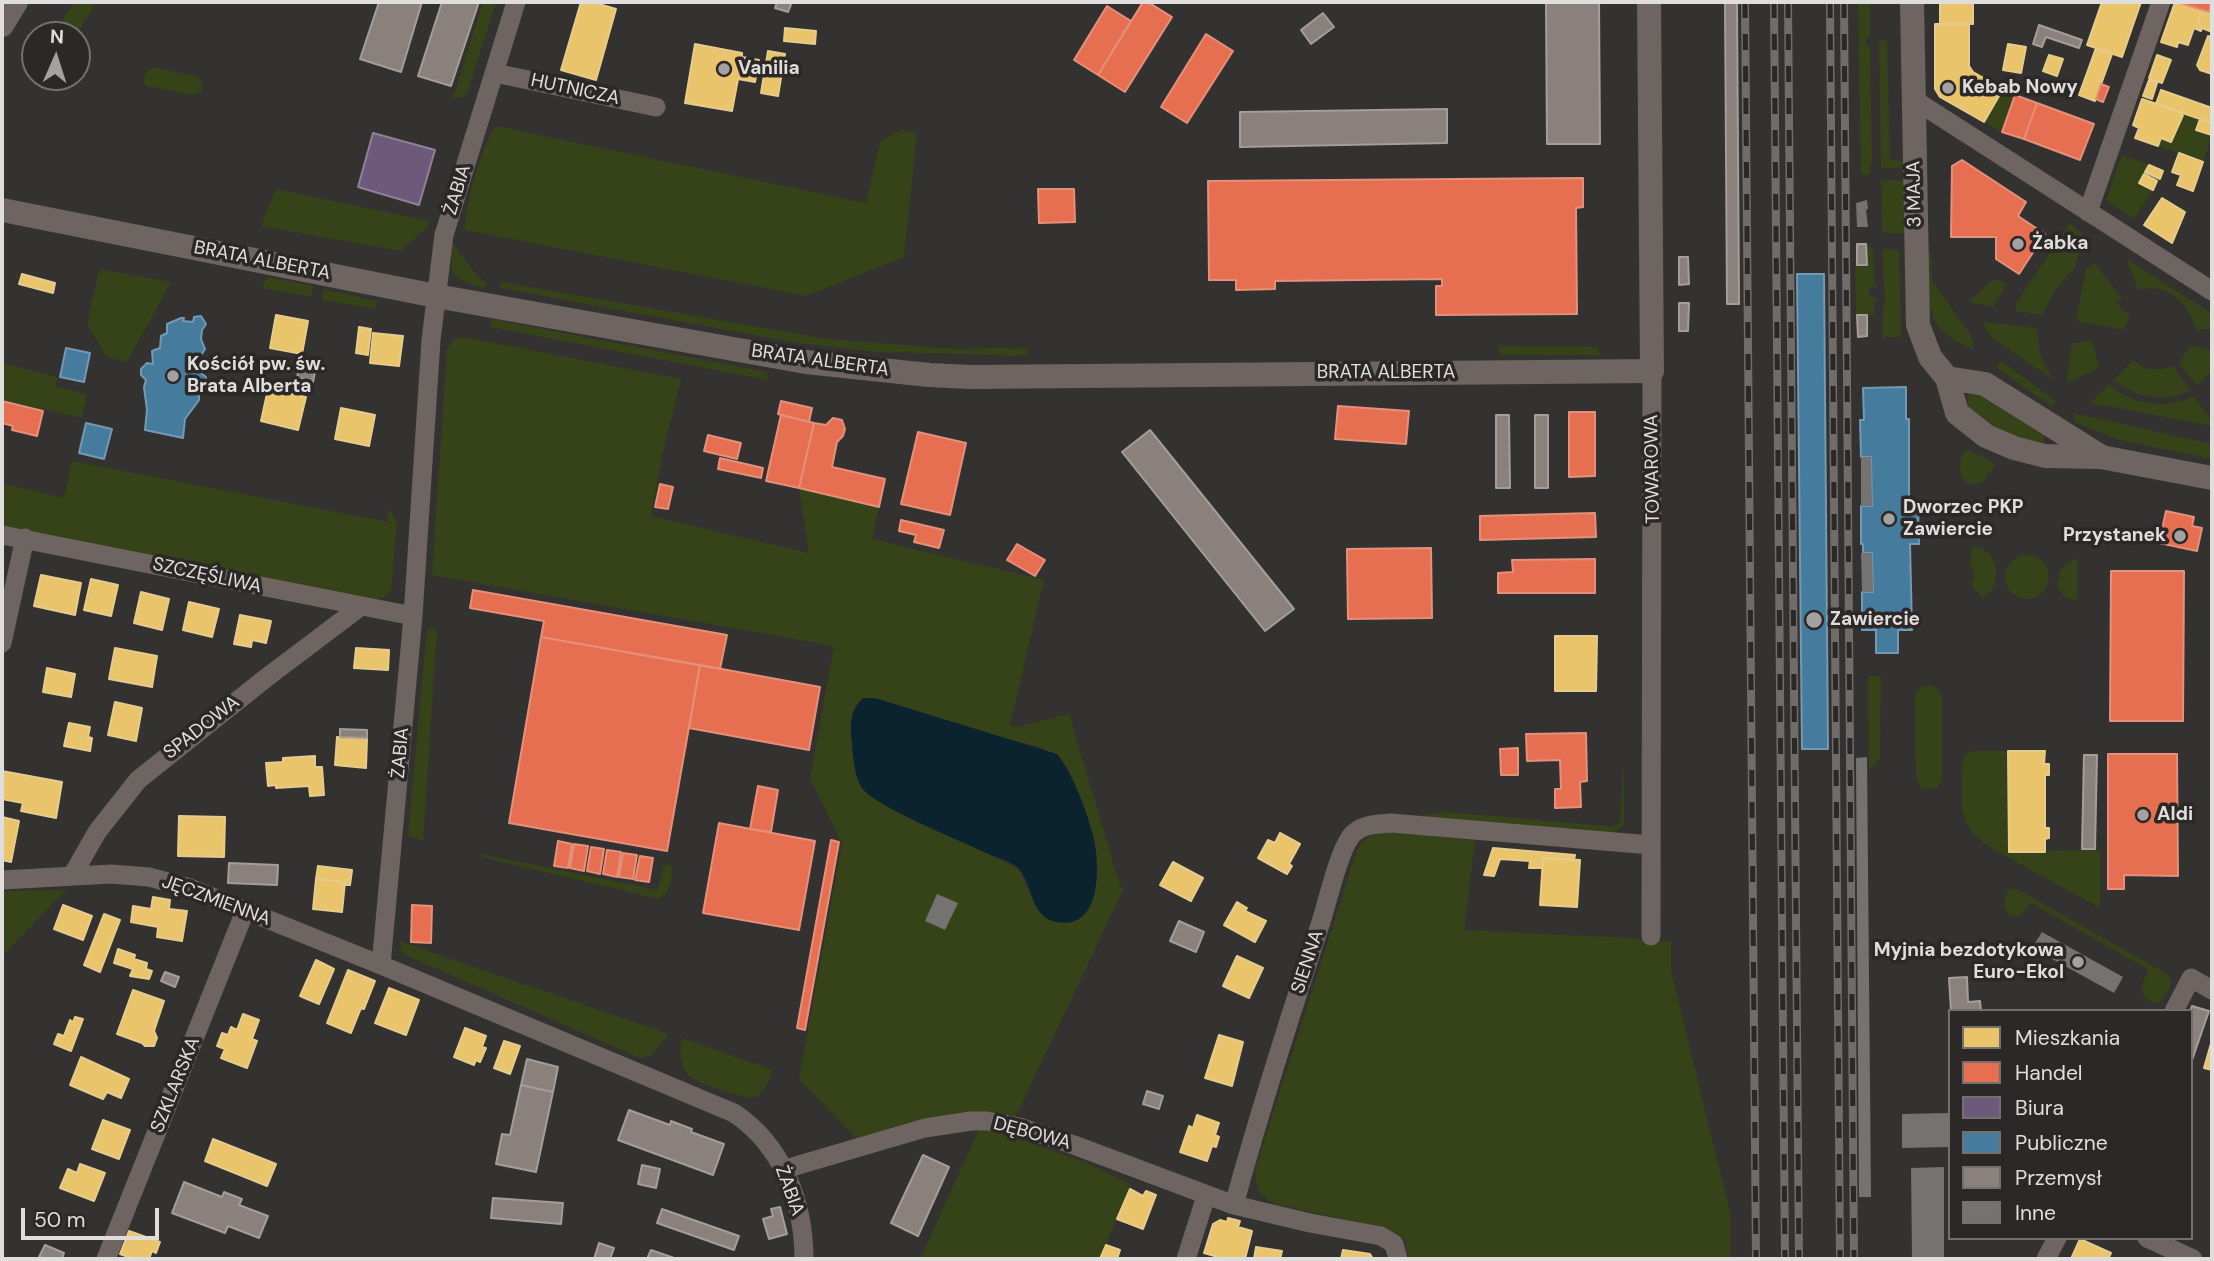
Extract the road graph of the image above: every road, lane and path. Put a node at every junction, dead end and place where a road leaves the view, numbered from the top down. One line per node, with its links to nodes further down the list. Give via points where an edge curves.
1 (16, 2): 6 (street)
2 (516, 2): 7 (street, ŻABIA)
3 (1650, 2): 14 (street, TOWAROWA)
4 (1912, 2): 8 (street, 3 MAJA)
5 (2161, 2): 11 (street)
6 (2, 24)
7 (495, 73): 9 (street, HUTNICZA); 13 (street, ŻABIA, via 444,235)
8 (1913, 99): 11 (street); 15 (street, 3 MAJA, via 1918,325 1930,357)
9 (656, 107)
10 (2, 210): 13 (street, BRATA ALBERTA)
11 (2088, 212): 12 (street)
12 (2212, 291)
13 (436, 296): 14 (street, BRATA ALBERTA, via 806,362 929,375); 21 (street, ŻABIA)
14 (1652, 371): 23 (street, TOWAROWA)
15 (1947, 378): 16 (street, via 1985,384); 16 (street, 3 MAJA, via 1957,413 1986,436 2045,456)
16 (2101, 457): 17 (street)
17 (2212, 478)
18 (2, 535): 19 (street, SZCZĘŚLIWA)
19 (25, 538): 20 (street, SZCZĘŚLIWA); 22 (street)
20 (360, 607): 21 (street, SZCZĘŚLIWA); 24 (street, SPADOWA, via 138,780 97,832)
21 (413, 616): 28 (street, ŻABIA)
22 (2, 643)
23 (1651, 845): 27 (street, TOWAROWA); 33 (street, SIENNA, via 1391,823 1372,824 1355,832 1311,952)
24 (72, 876): 25 (street, JĘCZMIENNA); 26 (street, JĘCZMIENNA, via 149,877)
25 (2, 880)
26 (245, 911): 28 (street, JĘCZMIENNA); 36 (street, SZKLARSKA)
27 (1651, 936)
28 (382, 965): 31 (street, ŻABIA, via 734,1113 764,1139)
29 (2212, 990): 30 (street, via 2191,978)
30 (2175, 1009)
31 (785, 1169): 32 (street, DĘBOWA, via 925,1128 987,1121 1074,1145); 37 (street, ŻABIA, via 804,1234)
32 (1206, 1195): 33 (street, DĘBOWA); 38 (street)
33 (1234, 1205): 39 (street, via 1381,1236 1395,1244)
34 (2056, 1240): 40 (street)
35 (2151, 1240): 41 (street)
36 (106, 1259)
37 (804, 1259)
38 (1186, 1259)
39 (1398, 1259)
40 (2046, 1259)
41 (2193, 1259)

